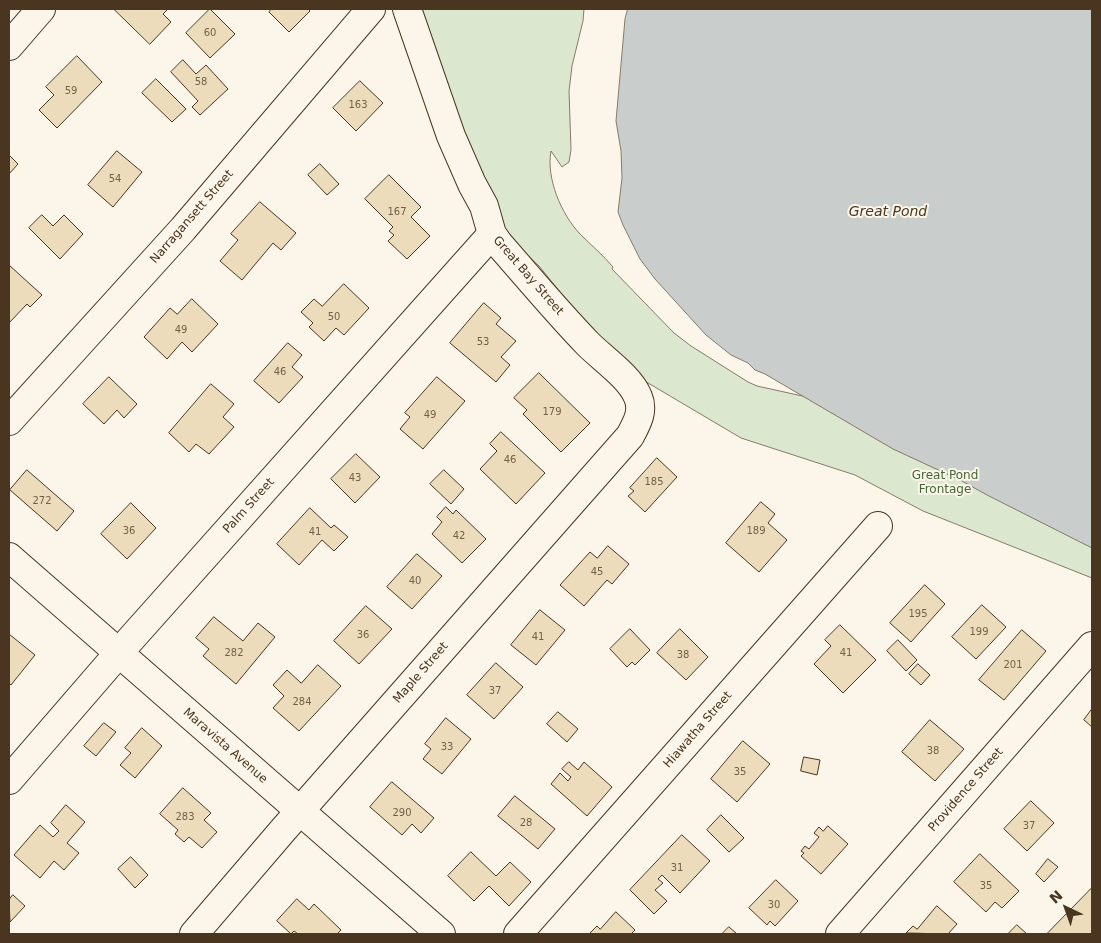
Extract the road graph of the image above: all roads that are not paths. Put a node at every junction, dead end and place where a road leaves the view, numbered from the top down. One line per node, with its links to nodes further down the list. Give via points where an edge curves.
1 (41, 9): 4 (street)
2 (370, 9): 7 (street, Narragansett Street, via 184,229)
3 (406, 9): 5 (street, Great Bay Street, via 451,136 484,206)
4 (9, 46)
5 (492, 234): 6 (street, Great Bay Street, via 572,326 629,384 638,396); 11 (street, Palm Street)
6 (641, 409): 13 (street, Maple Street, via 630,436)
7 (9, 421)
8 (878, 526): 16 (street, Hiawatha Street)
9 (9, 558): 11 (street, Maravista Avenue)
10 (1092, 646): 17 (street, Providence Street)
11 (118, 653): 12 (street, Palm Street); 13 (street, Maravista Avenue)
12 (9, 780)
13 (300, 812): 14 (street, Maple Street); 15 (street, Maravista Avenue)
14 (194, 934)
15 (441, 934)
16 (518, 934)
17 (840, 934)

